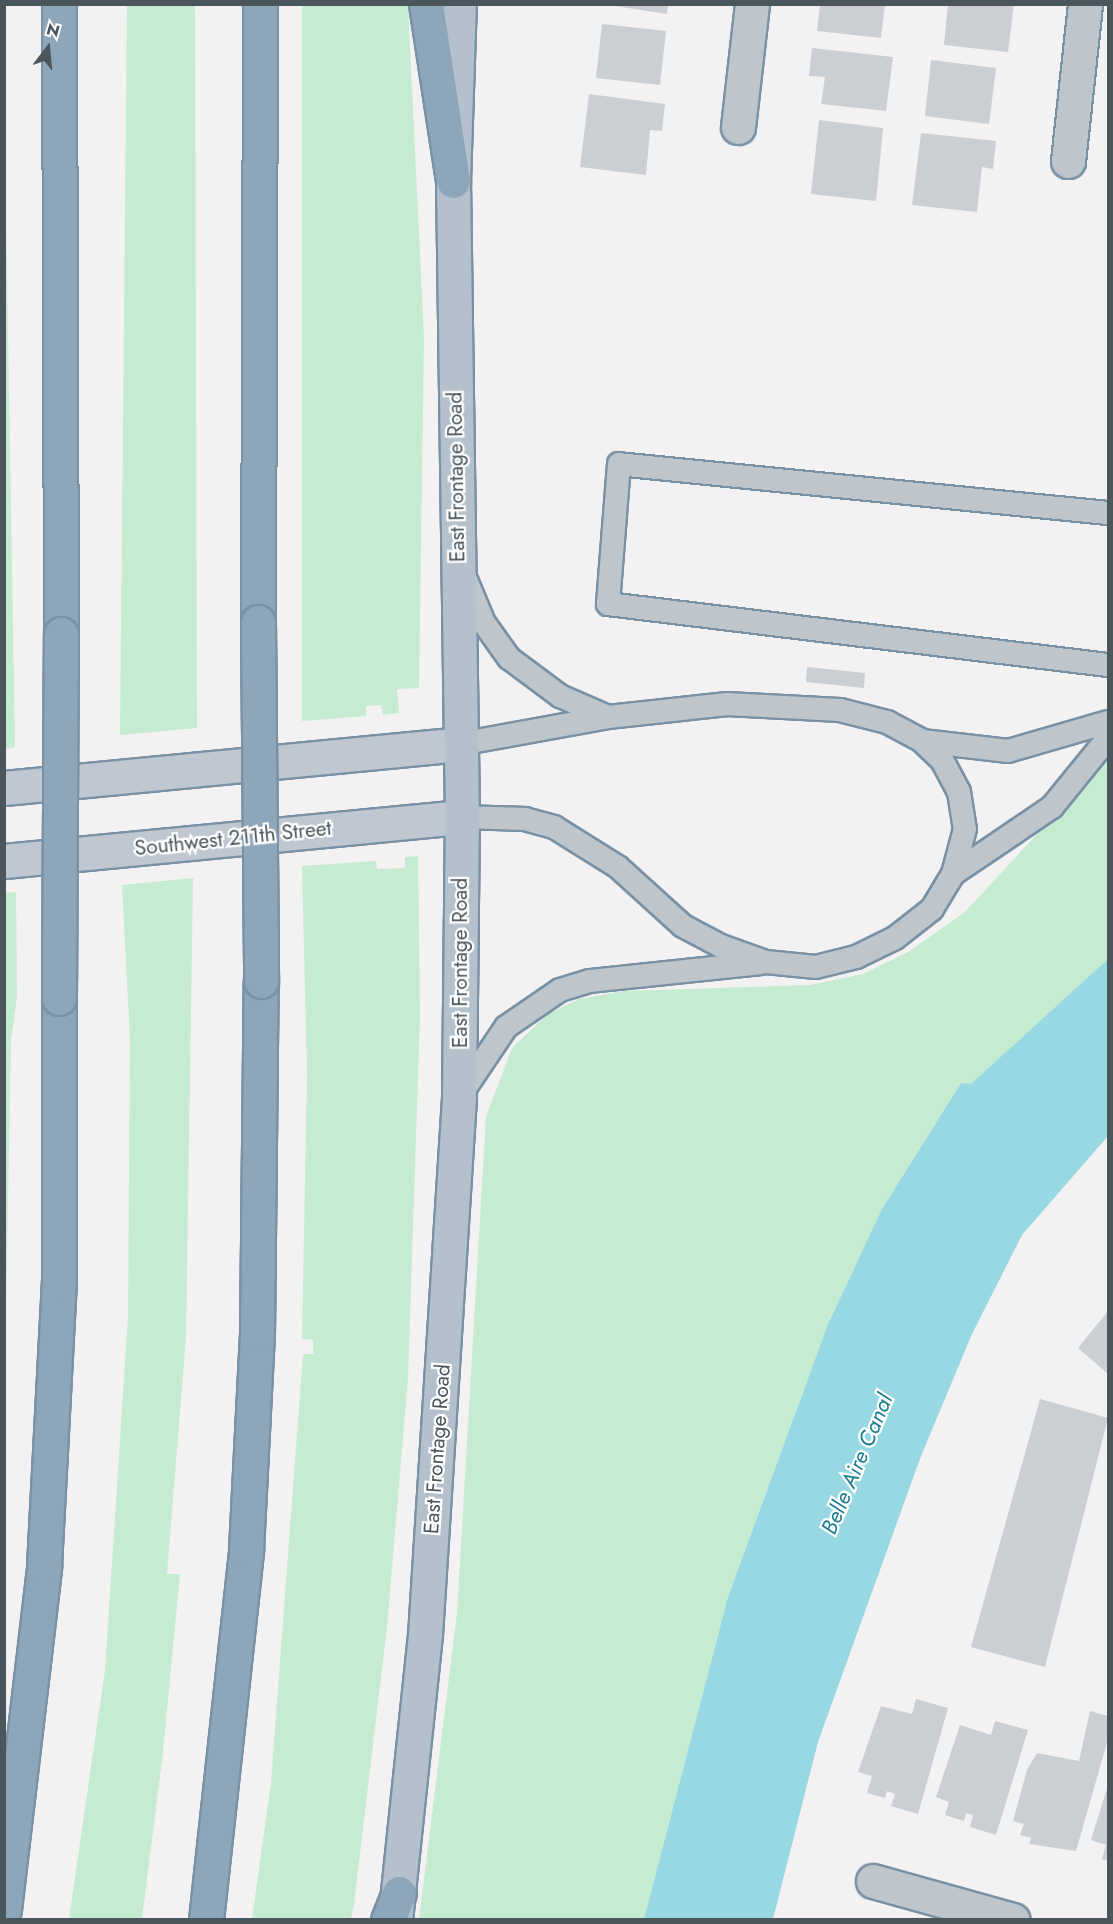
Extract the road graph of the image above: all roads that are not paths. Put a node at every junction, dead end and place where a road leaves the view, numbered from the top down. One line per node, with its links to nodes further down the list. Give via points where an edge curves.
1 (59, 4): 25 (highway, bridge, via 58,1280 45,1566)
2 (260, 4): 27 (highway, bridge, via 261,981 257,1335 246,1550)
3 (426, 4): 9 (highway)
4 (459, 4): 9 (main road, East Frontage Road)
5 (752, 4): 7 (street)
6 (1085, 4): 8 (street)
7 (738, 127)
8 (1068, 161)
9 (453, 181): 11 (main road, East Frontage Road)
10 (1108, 513): 12 (lane, via 619,464 608,604)
11 (458, 560): 13 (lane, via 484,623 509,658 560,696); 17 (main road, East Frontage Road)
12 (1108, 665)
13 (608, 717): 16 (lane, via 727,704 784,705 866,716); 17 (lane)
14 (1108, 722): 16 (lane, via 1008,751)
15 (1108, 738): 21 (lane, via 1052,807)
16 (922, 741): 21 (lane, via 942,760 959,792 965,829)
17 (460, 744): 18 (main road); 19 (main road, East Frontage Road)
18 (4, 788)
19 (462, 817): 20 (main road, Southwest 211th Street); 22 (lane, via 525,819 554,827 618,867 682,926); 23 (main road, East Frontage Road)
20 (4, 861)
21 (953, 874): 22 (lane, via 932,909 895,938 856,957 816,967)
22 (766, 962): 23 (lane, via 590,981 560,990 506,1027)
23 (459, 1097): 26 (main road, East Frontage Road, via 425,1635)
24 (873, 1881): 28 (street)
25 (4, 1909)
26 (394, 1911)
27 (206, 1920)
28 (1013, 1920)

